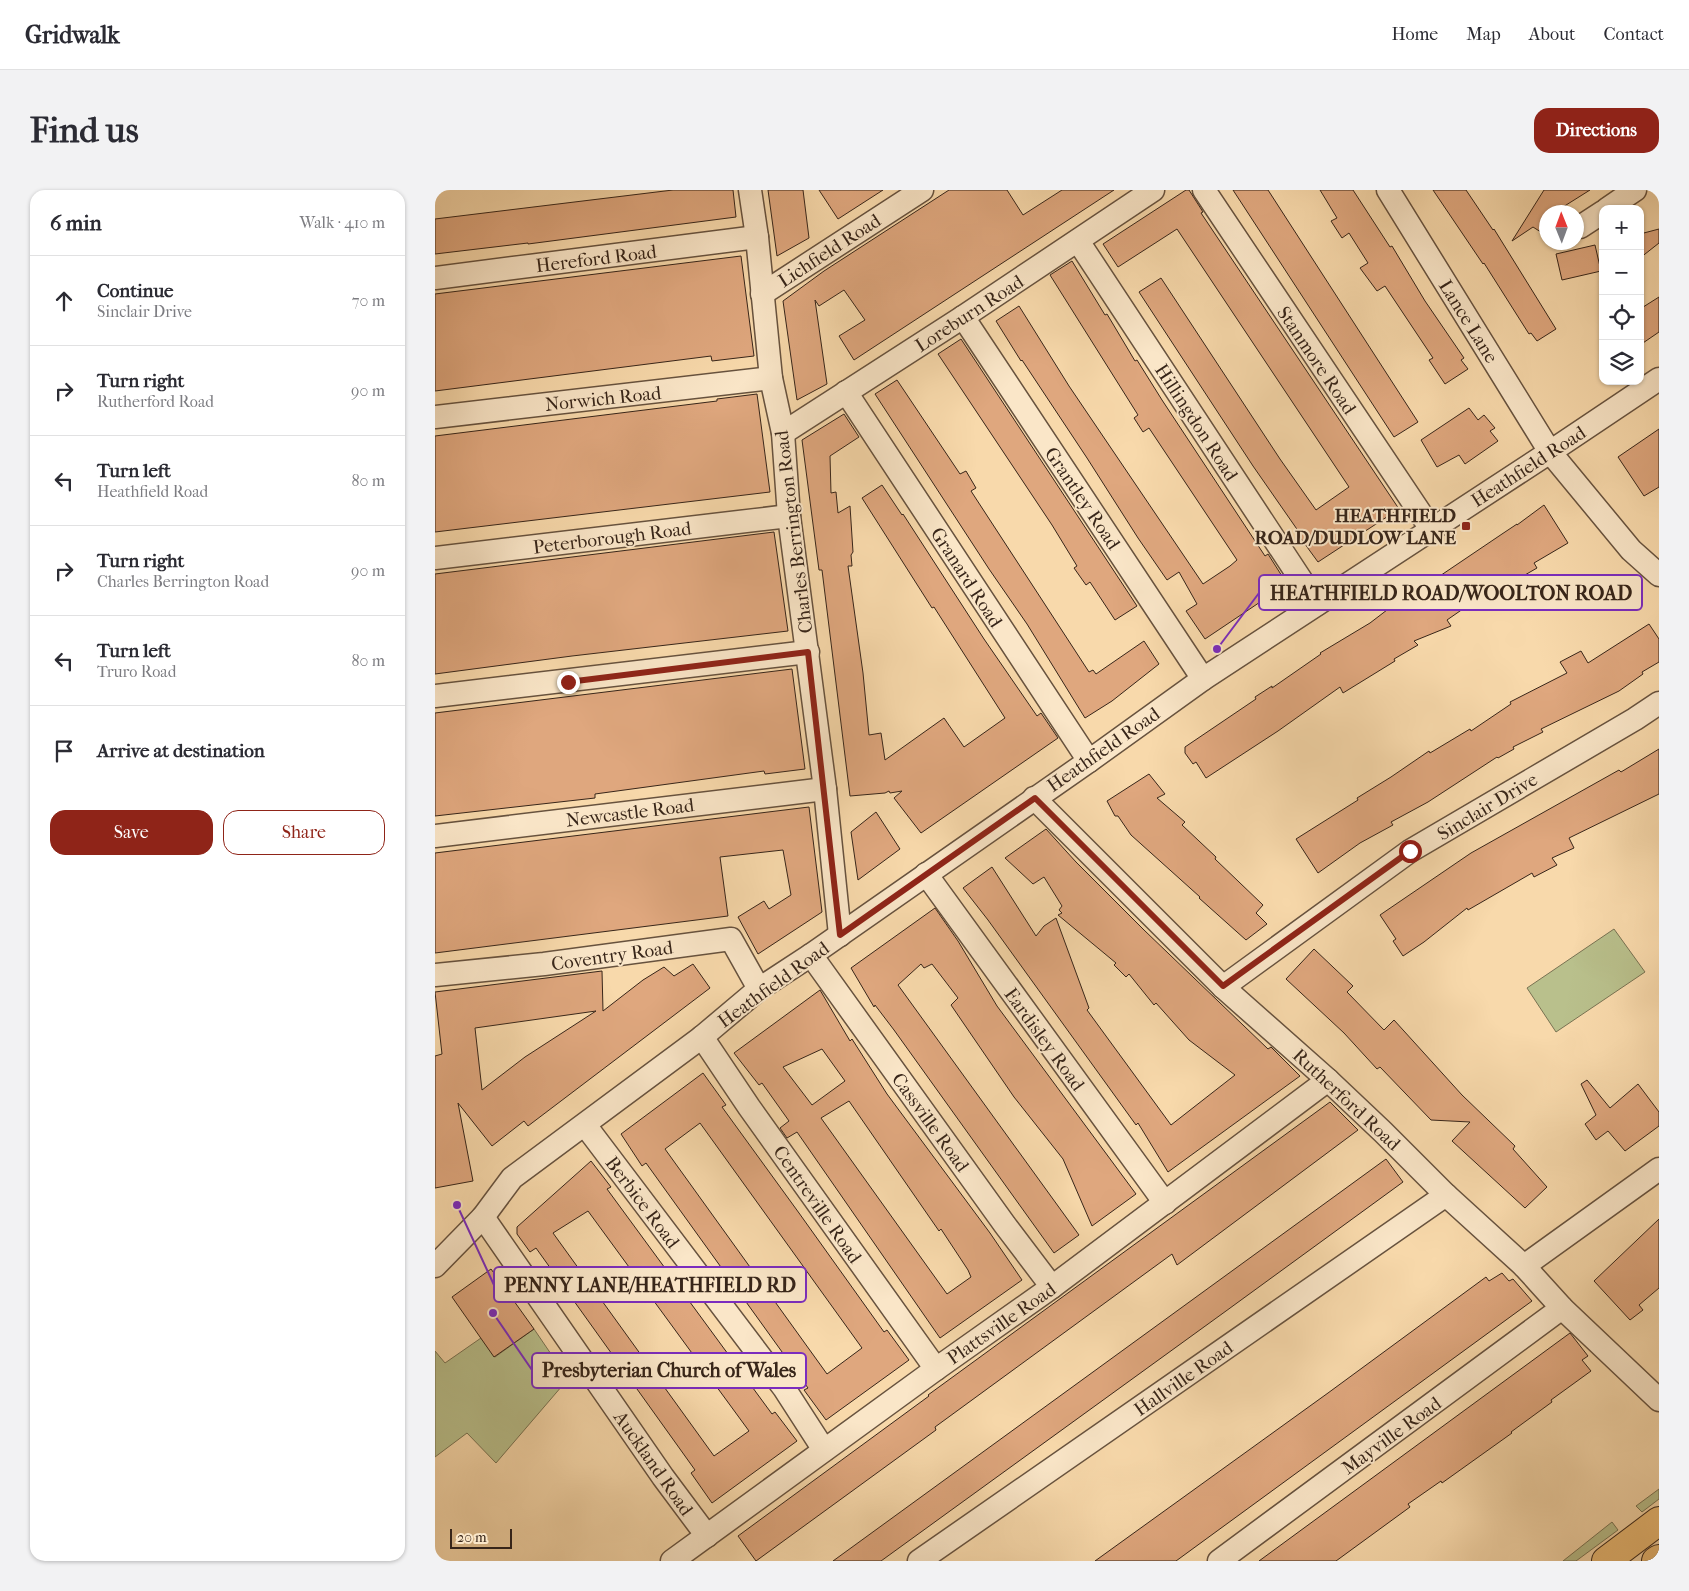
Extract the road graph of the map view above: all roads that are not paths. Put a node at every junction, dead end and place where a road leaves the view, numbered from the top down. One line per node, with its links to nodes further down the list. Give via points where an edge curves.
1 (750, 190): 10 (street, Charles Berrington Road)
2 (922, 190): 13 (street, Lichfield Road)
3 (1153, 190): 11 (street, Loreburn Road)
4 (1204, 190): 22 (street, Stanmore Road)
5 (1635, 190): 7 (street)
6 (1390, 191): 20 (street, Lance Lane)
7 (1613, 205)
8 (1599, 215): 9 (street)
9 (1584, 224)
10 (757, 238): 12 (street, Hereford Road); 13 (street, Charles Berrington Road)
11 (1078, 241): 14 (street, Loreburn Road); 25 (street, Hillingdon Road)
12 (435, 278)
13 (762, 294): 15 (street, Charles Berrington Road)
14 (963, 317): 17 (street, Loreburn Road); 27 (street, Grantley Road)
15 (771, 378): 18 (street, Norwich Road); 19 (street, Charles Berrington Road)
16 (1659, 379): 20 (street, Heathfield Road)
17 (846, 392): 19 (street, Loreburn Road); 30 (street, Granard Road)
18 (435, 417)
19 (783, 433): 21 (street, Charles Berrington Road)
20 (1550, 452): 22 (street, Heathfield Road); 24 (street, Lance Lane, via 1631,550)
21 (789, 516): 23 (street, Peterborough Road); 26 (street, Charles Berrington Road)
22 (1431, 530): 25 (street, Heathfield Road)
23 (435, 558)
24 (1659, 575)
25 (1317, 604): 27 (street, Heathfield Road)
26 (808, 652): 28 (street); 31 (street, Charles Berrington Road)
27 (1203, 679): 30 (street, Heathfield Road)
28 (435, 696)
29 (1659, 703): 38 (street, Sinclair Drive, via 1410,851)
30 (1089, 761): 32 (street, Heathfield Road)
31 (825, 789): 33 (street, Newcastle Road); 35 (street, Charles Berrington Road)
32 (1035, 798): 34 (street, Heathfield Road); 38 (street, Rutherford Road)
33 (435, 836)
34 (926, 874): 35 (street, Heathfield Road); 45 (street, Eardisley Road)
35 (840, 935): 36 (street, Heathfield Road)
36 (811, 955): 39 (street, Heathfield Road); 49 (street, Cassville Road)
37 (435, 975): 39 (street, Coventry Road, via 544,964 731,938)
38 (1223, 986): 41 (street, Rutherford Road)
39 (759, 989): 40 (street, Heathfield Road)
40 (702, 1037): 42 (street, Heathfield Road); 51 (street, Centreville Road)
41 (1328, 1080): 44 (street, Rutherford Road); 45 (street, Plattsville Road)
42 (585, 1125): 46 (street, Heathfield Road, via 512,1178); 53 (street, Berbice Road, via 784,1388)
43 (1659, 1169): 48 (street)
44 (1446, 1195): 48 (street, Rutherford Road); 57 (street, Hallville Road)
45 (1165, 1203): 49 (street, Plattsville Road)
46 (483, 1217): 47 (street, Heathfield Road); 55 (street, Auckland Road)
47 (435, 1266)
48 (1524, 1266): 50 (street, Rutherford Road)
49 (1052, 1287): 51 (street, Plattsville Road)
50 (1563, 1308): 52 (street, Rutherford Road); 58 (street, Mayville Road)
51 (936, 1368): 53 (street, Plattsville Road)
52 (1659, 1400)
53 (824, 1450): 55 (street, Plattsville Road)
54 (1659, 1521): 59 (highway)
55 (707, 1536): 56 (street, Plattsville Road)
56 (671, 1561)
57 (919, 1561)
58 (1219, 1561)
59 (1606, 1561)

